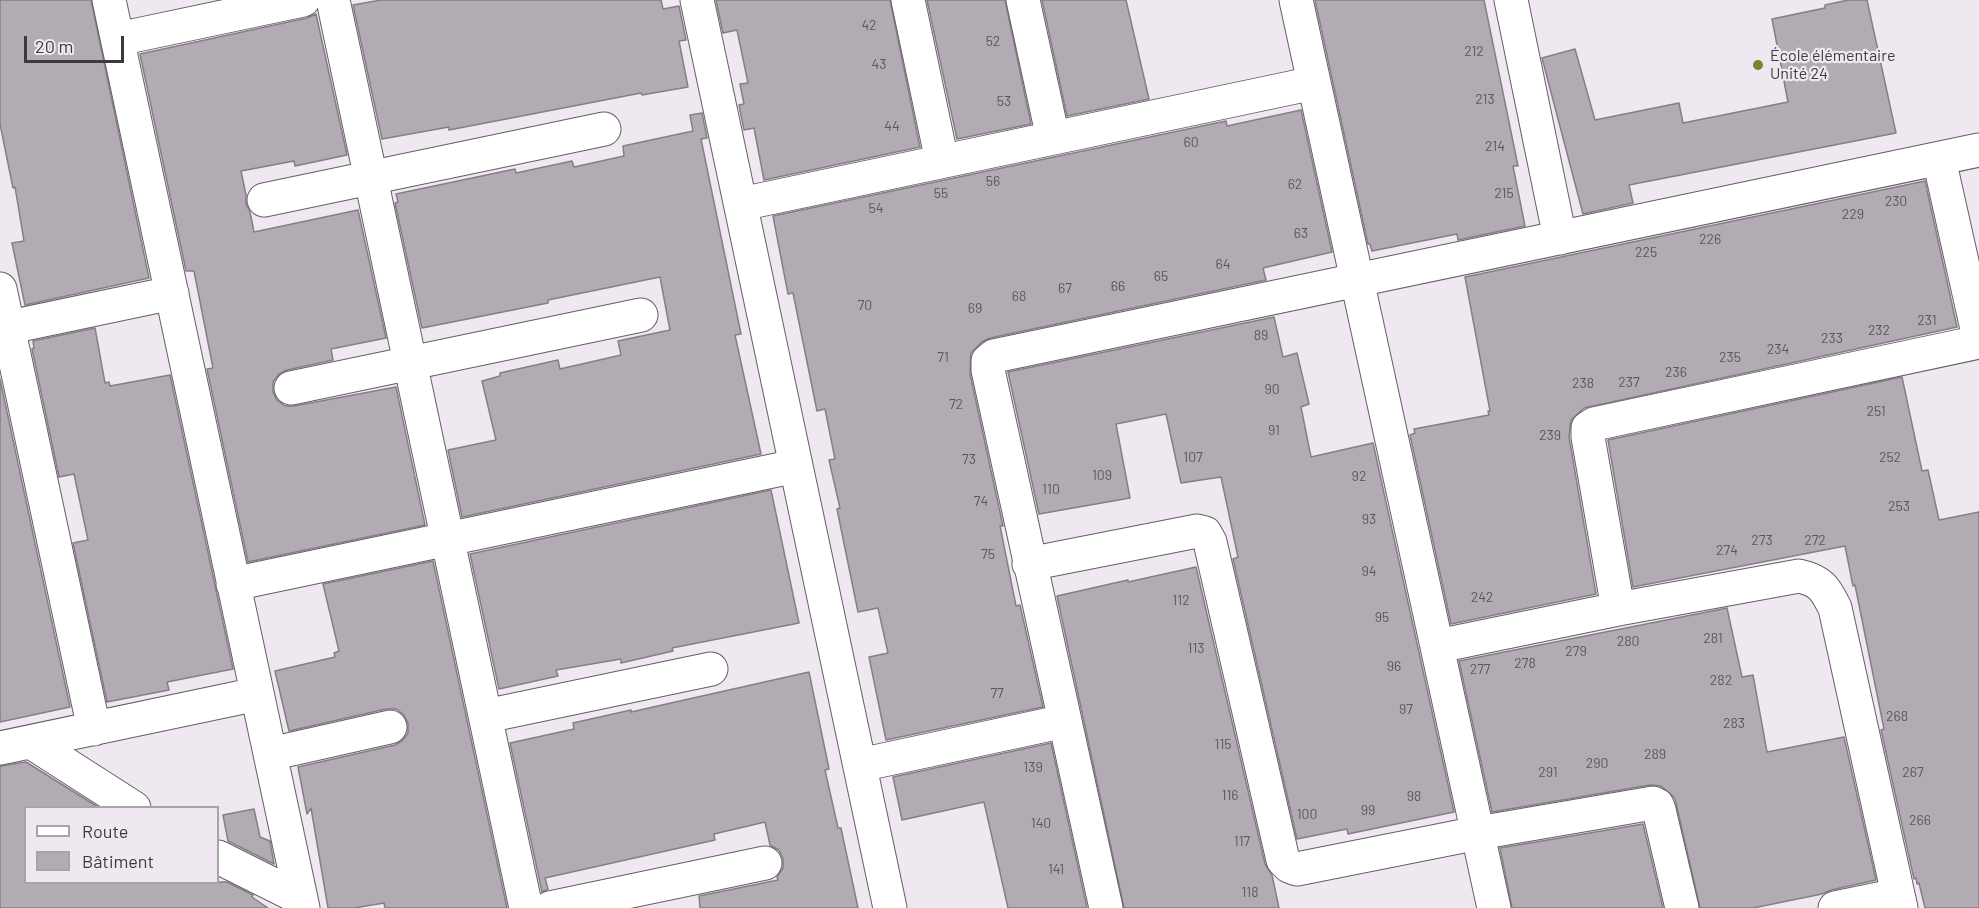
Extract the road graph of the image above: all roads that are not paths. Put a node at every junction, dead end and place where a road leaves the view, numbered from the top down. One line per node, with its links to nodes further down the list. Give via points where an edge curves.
1 (109, 0): 9 (street)
2 (303, 0): 9 (street)
3 (333, 0): 16 (street)
4 (697, 0): 18 (street)
5 (908, 0): 15 (street)
6 (1023, 0): 12 (street)
7 (1296, 0): 10 (street)
8 (1510, 0): 19 (street)
9 (118, 39): 22 (street)
10 (1314, 83): 12 (street); 20 (street)
11 (604, 129): 16 (street)
12 (1053, 138): 15 (street)
13 (1979, 150): 14 (street)
14 (1939, 159): 19 (street); 25 (street)
15 (942, 161): 18 (street)
16 (371, 177): 17 (street); 27 (street)
17 (264, 200)
18 (741, 204): 29 (street)
19 (1560, 238): 20 (street)
20 (1358, 281): 31 (street, via 988,360); 34 (street)
21 (0, 289): 24 (street)
22 (172, 293): 24 (street); 32 (street)
23 (641, 315): 27 (street)
24 (4, 329): 40 (street)
25 (1979, 338)
26 (1979, 342): 33 (street, via 1588,428)
27 (410, 363): 28 (street); 30 (street)
28 (291, 388)
29 (796, 466): 30 (street); 44 (street)
30 (448, 538): 32 (street); 37 (street)
31 (1029, 564): 38 (street); 46 (street, via 1197,531 1205,533 1283,860 1289,866 1298,869)
32 (233, 584): 36 (street)
33 (1618, 609): 34 (street); 49 (street, via 1799,576 1814,580 1827,592 1835,608)
34 (1438, 646): 46 (street)
35 (711, 669): 37 (street)
36 (257, 694): 40 (street); 43 (street)
37 (486, 716): 51 (street)
38 (1065, 722): 44 (street); 54 (street)
39 (390, 727): 43 (street)
40 (94, 729): 41 (street)
41 (32, 741): 42 (street); 45 (street)
42 (0, 748)
43 (270, 754): 50 (street)
44 (860, 765): 53 (street)
45 (132, 806)
46 (1478, 833): 55 (street); 56 (street, via 1653,803 1659,810)
47 (219, 858): 50 (street)
48 (765, 863): 52 (street)
49 (1899, 902): 57 (street)
50 (302, 903)
51 (526, 908)
52 (550, 908)
53 (890, 908)
54 (1106, 908)
55 (1494, 908)
56 (1682, 908)
57 (1835, 908)

